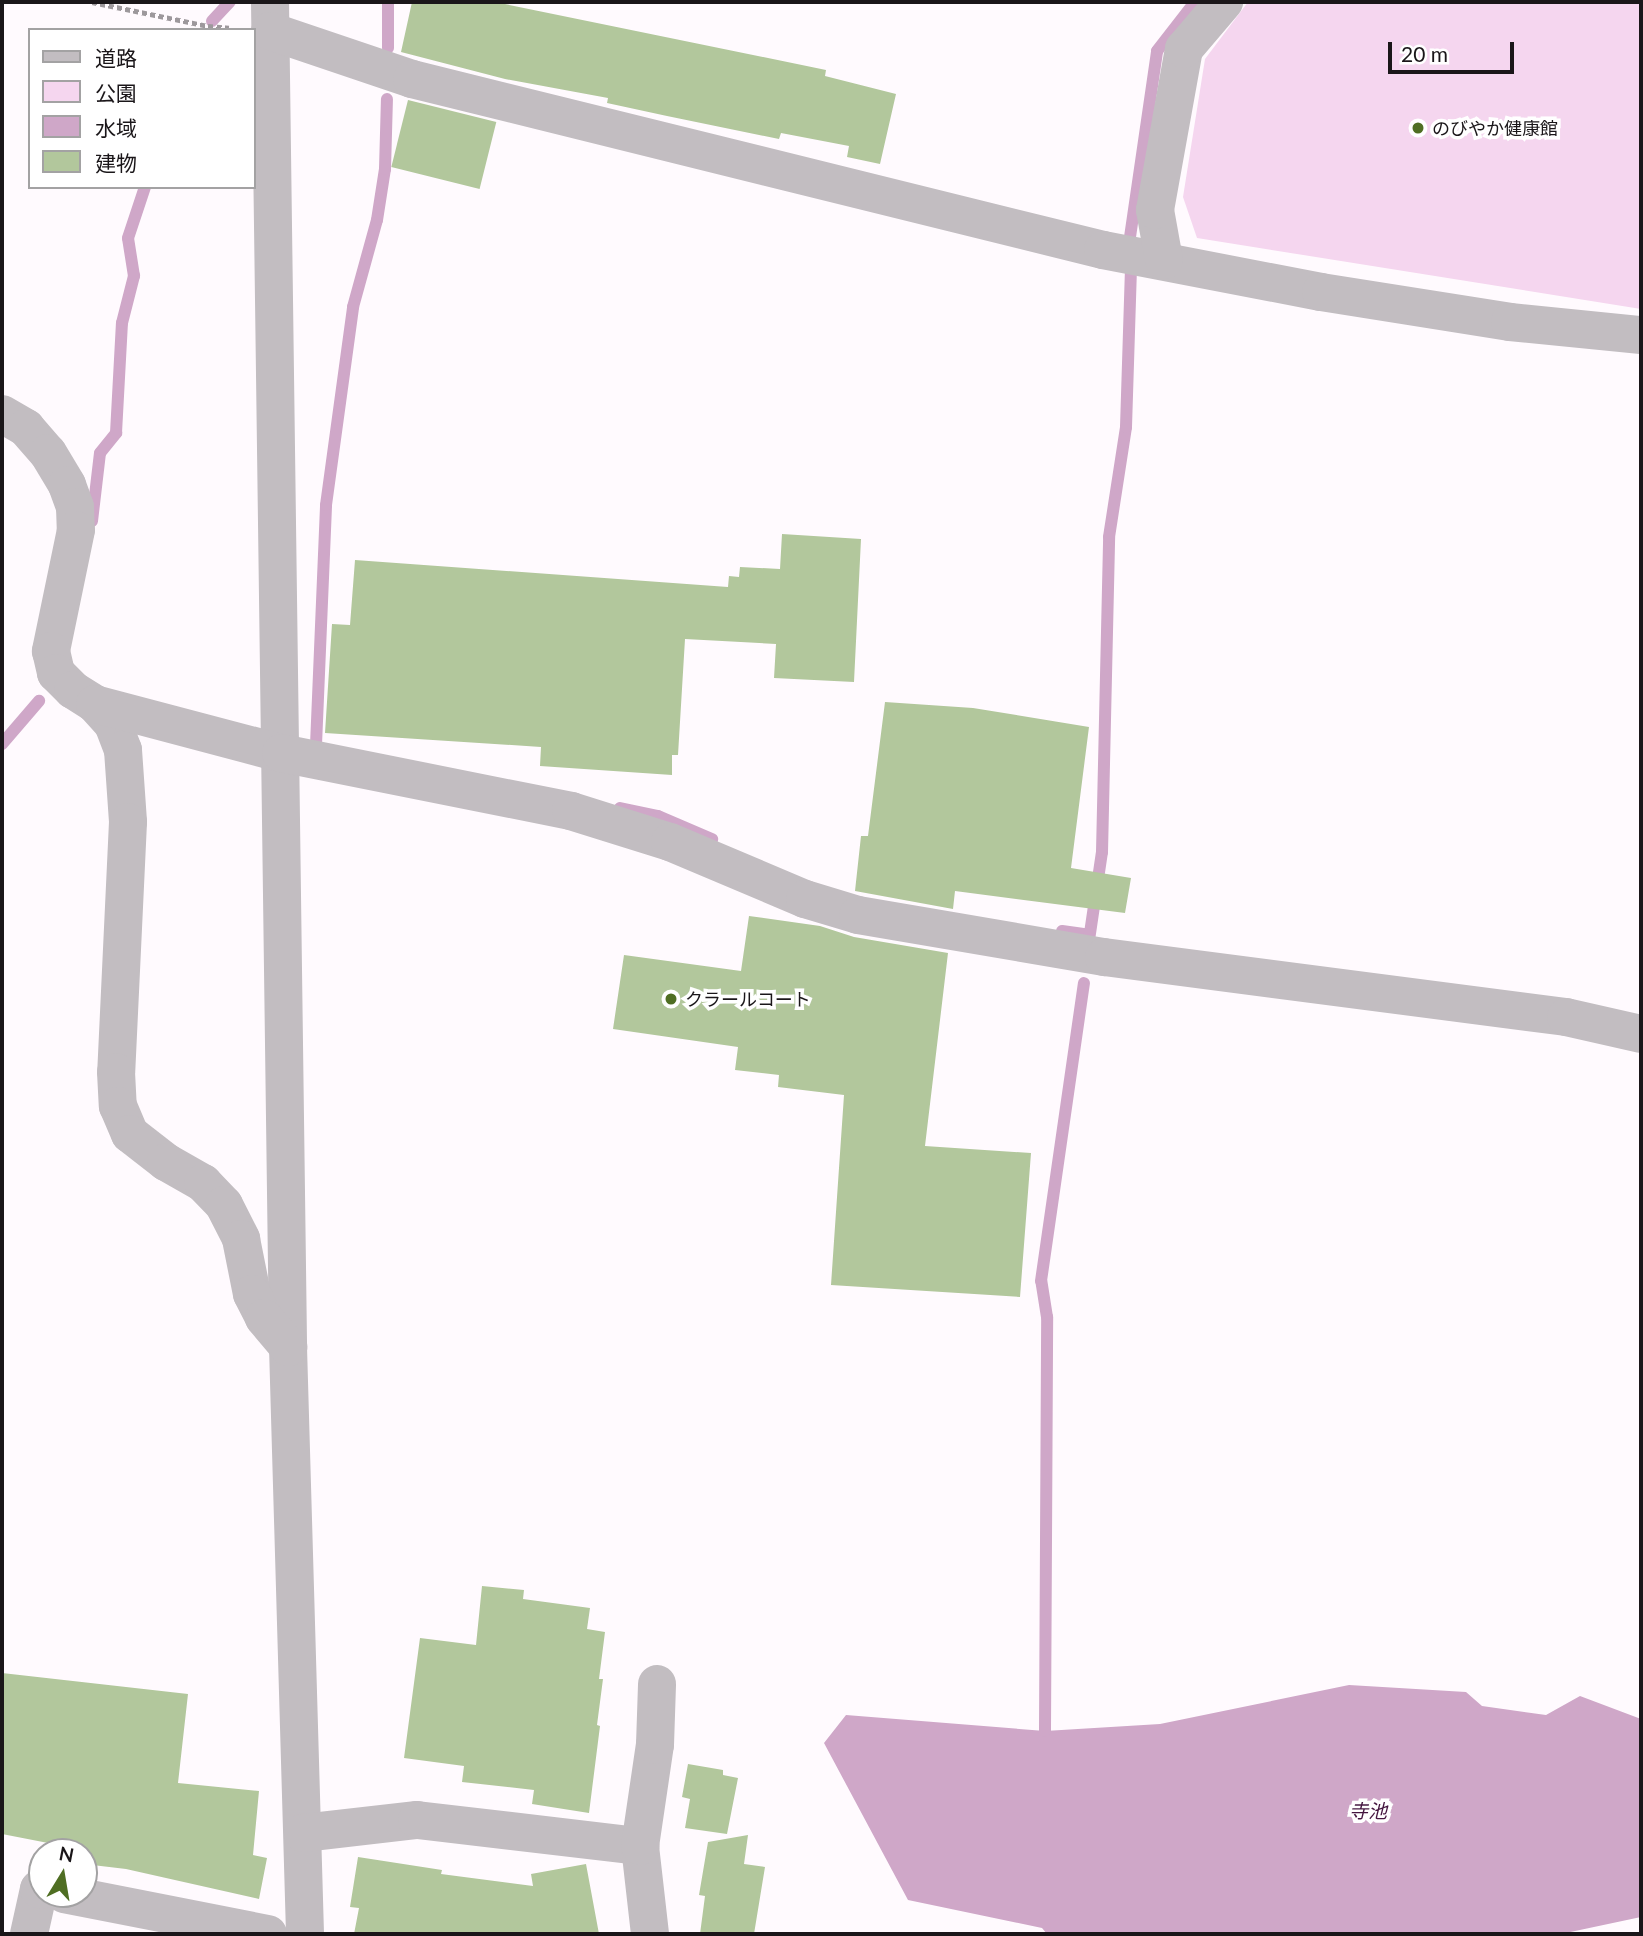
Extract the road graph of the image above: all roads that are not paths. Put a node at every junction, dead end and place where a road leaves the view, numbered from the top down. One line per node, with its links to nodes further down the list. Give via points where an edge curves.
1 (1224, 2): 3 (street, via 1184,49 1155,210)
2 (270, 16): 3 (street, via 412,79 1103,250); 7 (street)
3 (1164, 260): 4 (street, via 1321,292 1510,322)
4 (1641, 335)
5 (2, 414): 6 (street, via 26,428 48,453 75,506 76,530 51,651 56,673)
6 (96, 704): 7 (street); 9 (street, via 113,724 124,750 128,822 118,1106 130,1134 203,1183 224,1205 241,1239 252,1294)
7 (281, 753): 8 (street, via 572,811 670,842 794,895 858,915 1104,957 1566,1017); 9 (street)
8 (1641, 1034)
9 (288, 1348): 11 (street)
10 (657, 1684): 12 (street, via 655,1745)
11 (303, 1833): 12 (street, via 416,1820); 18 (street)
12 (640, 1846): 19 (street)
13 (98, 1903): 15 (street)
14 (35, 1908): 16 (street)
15 (185, 1926): 17 (street)
16 (29, 1934)
17 (268, 1934)
18 (305, 1934)
19 (650, 1934)

